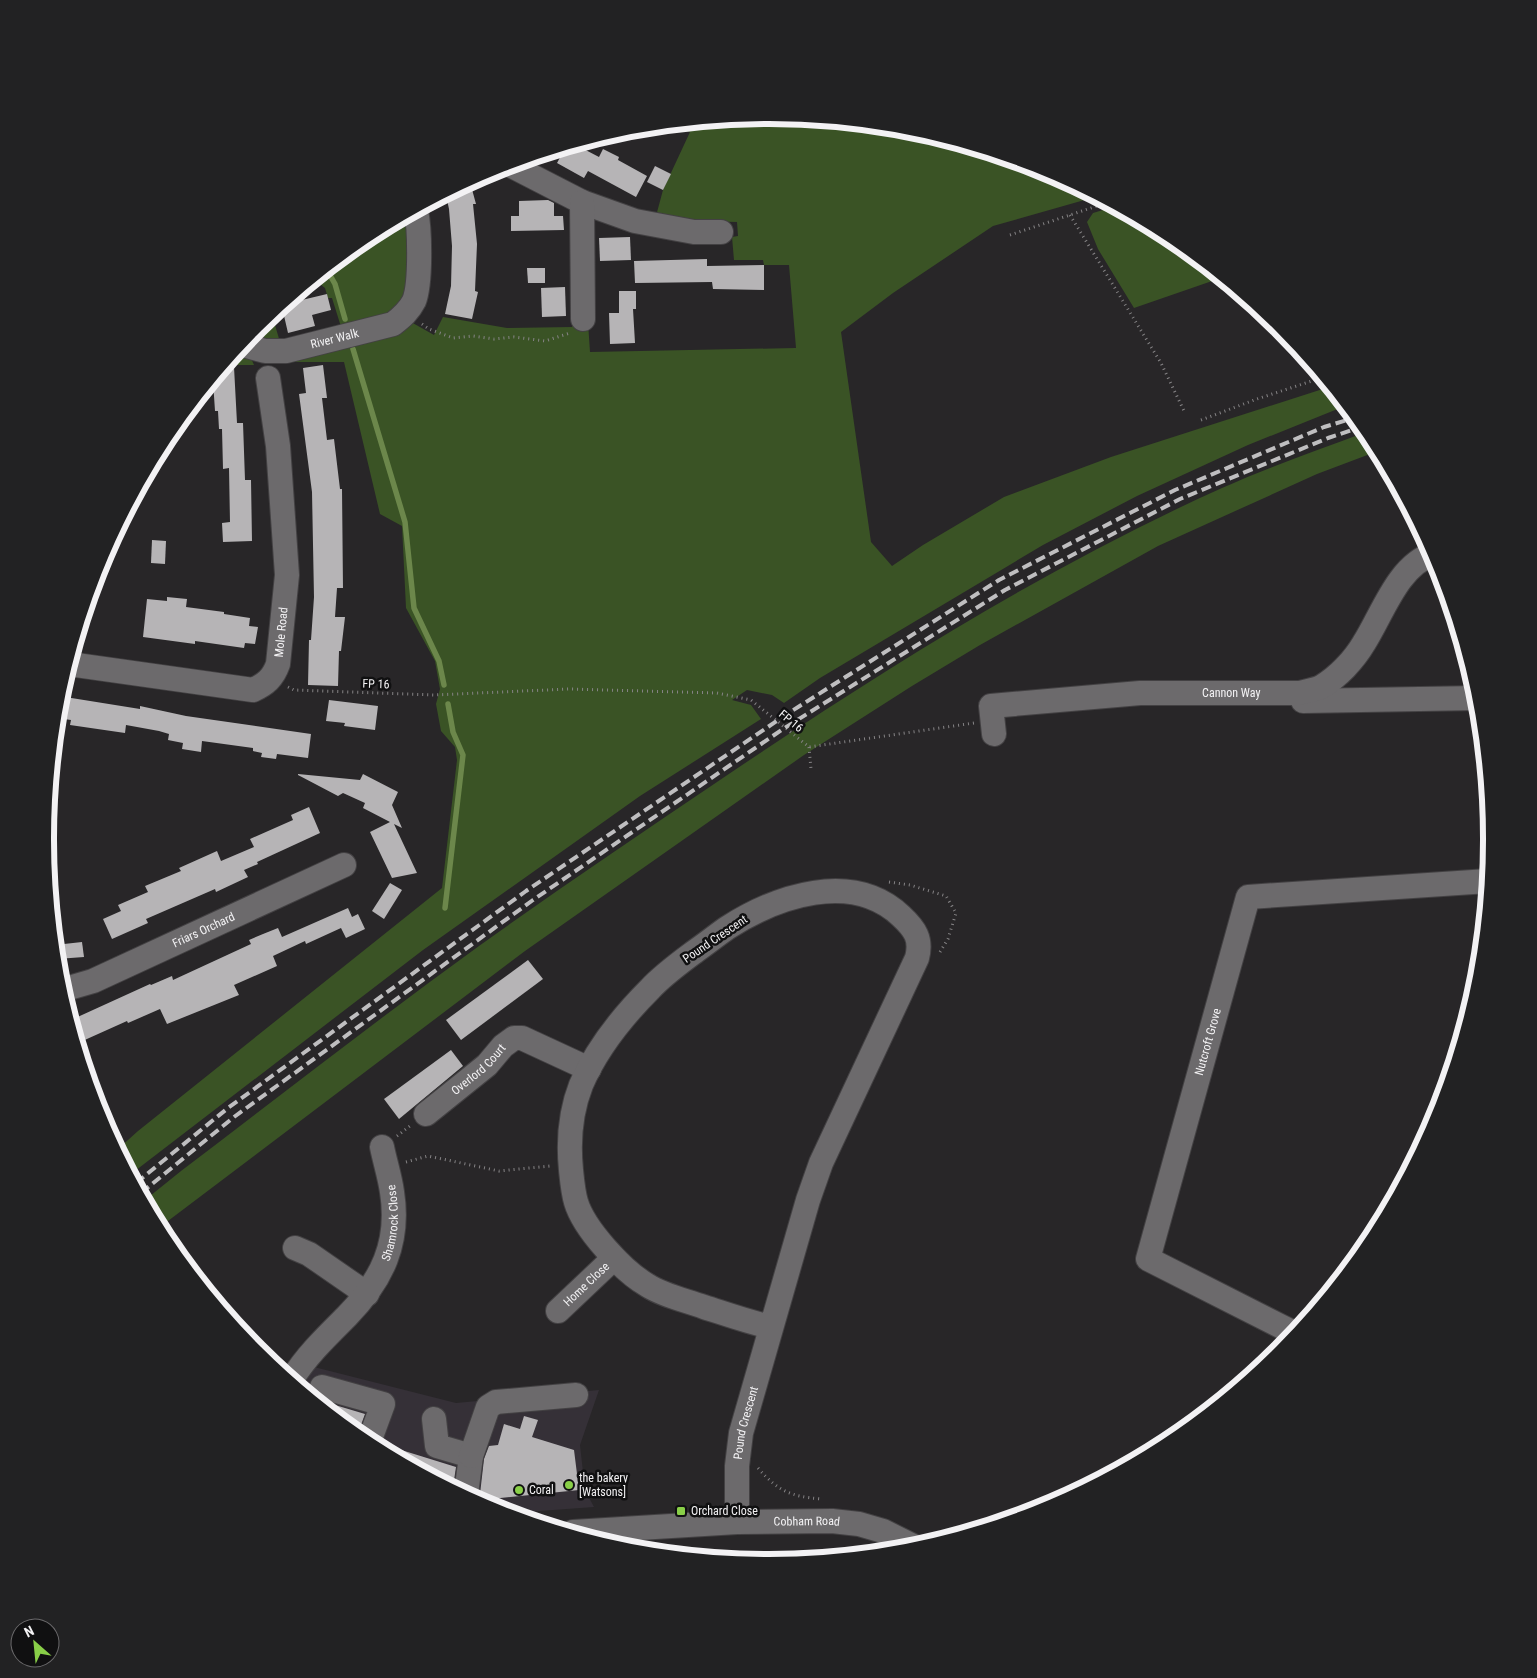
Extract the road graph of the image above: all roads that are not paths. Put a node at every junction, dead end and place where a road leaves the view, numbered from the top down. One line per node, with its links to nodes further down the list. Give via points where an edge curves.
1 (519, 170): 2 (street)
2 (582, 202): 4 (street, via 635,220 694,232); 5 (street)
3 (417, 217): 6 (street, River Walk, via 420,256 411,306 393,324 286,352)
4 (721, 232)
5 (583, 319)
6 (251, 347)
7 (268, 378): 9 (street, Mole Road, via 278,446 287,575 275,674 253,690)
8 (1426, 558): 10 (street, Cannon Way, via 1405,572 1363,645 1340,674 1320,688)
9 (75, 665)
10 (1299, 693): 11 (street, via 1303,701); 12 (street, Cannon Way, via 1140,693 991,706)
11 (1470, 698)
12 (994, 727)
13 (344, 865): 15 (street, Friars Orchard, via 93,981)
14 (1482, 881): 24 (street, Nutcroft Grove, via 1248,897 1148,1260)
15 (69, 988)
16 (589, 1069): 17 (street, Overlord Court, via 522,1038 514,1038); 20 (street, Pound Crescent, via 570,1124 570,1162 576,1203); 23 (street, Pound Crescent, via 633,1008 673,968 727,928 777,902 827,891 851,892 885,903 908,922 918,936 917,958 821,1163)
17 (426, 1114)
18 (384, 1157): 21 (street, Shamrock Close, via 394,1211 394,1232 381,1272)
19 (295, 1248): 21 (street)
20 (614, 1258): 22 (street, Home Close); 23 (street, Pound Crescent, via 646,1285 666,1295)
21 (367, 1294): 25 (street, Shamrock Close, via 315,1347)
22 (558, 1311)
23 (771, 1327): 32 (street, Pound Crescent, via 738,1449)
24 (1287, 1330)
25 (295, 1374)
26 (322, 1387): 29 (street, via 383,1404)
27 (576, 1395): 30 (street, via 496,1402 488,1407)
28 (434, 1419): 30 (street, via 437,1446)
29 (372, 1434)
30 (471, 1456): 31 (street)
31 (467, 1487)
32 (737, 1522): 33 (street, Cobham Road); 34 (street, Cobham Road, via 797,1520 860,1524)
33 (608, 1535)
34 (903, 1541)

